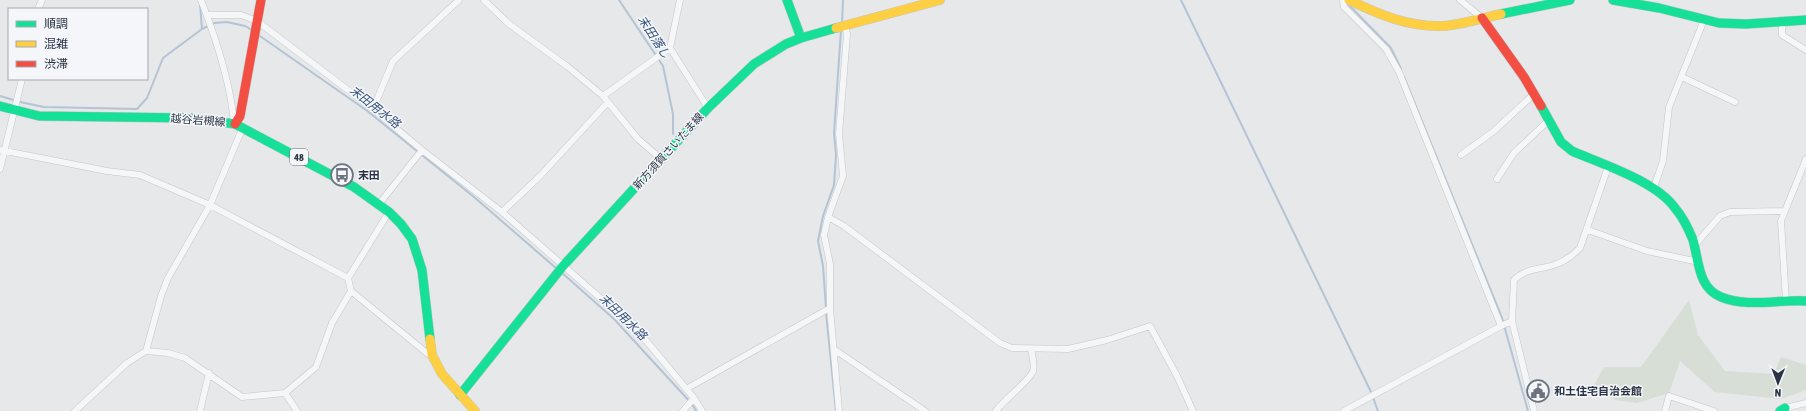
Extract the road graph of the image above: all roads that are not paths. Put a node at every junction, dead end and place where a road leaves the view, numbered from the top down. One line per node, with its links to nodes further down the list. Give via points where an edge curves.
1 (201, 0): 13 (street)
2 (261, 0): 17 (main road)
3 (460, 0): 32 (street, via 393,62)
4 (484, 0): 26 (street, via 509,24)
5 (680, 0): 21 (street)
6 (787, 0): 20 (main road)
7 (940, 0): 19 (main road, 新方須賀さいたま線)
8 (1344, 0): 60 (street, via 1344,8 1386,49 1399,72)
9 (1349, 0): 14 (main road, via 1378,14 1412,24 1444,26)
10 (1460, 0): 14 (street)
11 (1570, 0): 14 (main road)
12 (1613, 0): 15 (main road, via 1660,8)
13 (207, 15): 17 (street, via 241,15); 34 (street)
14 (1482, 18): 25 (main road)
15 (1704, 20): 18 (main road, via 1731,24); 23 (street)
16 (1806, 20): 18 (main road)
17 (257, 21): 32 (street); 34 (main road)
18 (1782, 22): 22 (street, via 1784,36)
19 (845, 25): 20 (main road, 新方須賀さいたま線); 49 (street, via 847,34 839,134 843,176)
20 (801, 38): 31 (main road, 新方須賀さいたま線, via 786,44 754,64)
21 (670, 48): 26 (street); 31 (street)
22 (1806, 50)
23 (1682, 77): 28 (street); 43 (street, via 1669,107 1663,161)
24 (22, 80): 29 (street)
25 (1534, 94): 33 (main road); 37 (street, via 1494,131)
26 (603, 96): 27 (street)
27 (608, 102): 38 (street, via 638,139); 48 (street, via 540,176)
28 (1735, 102)
29 (15, 105): 30 (main road, 越谷岩槻線 / 48); 34 (main road, 越谷岩槻線 / 48, via 39,116 190,118); 36 (street)
30 (0, 106)
31 (708, 108): 38 (main road, 新方須賀さいたま線)
32 (374, 109): 35 (street)
33 (1549, 120): 40 (main road, via 1561,142 1572,151); 42 (street, via 1514,153)
34 (239, 125): 44 (main road, 越谷岩槻線 / 48, via 354,187); 45 (street)
35 (422, 150): 44 (street); 48 (street)
36 (2, 151): 41 (street); 45 (street, via 140,175)
37 (1461, 155)
38 (661, 159): 53 (main road, 新方須賀さいたま線)
39 (1806, 159): 46 (street)
40 (1608, 168): 43 (main road); 50 (street)
41 (0, 169)
42 (1497, 179)
43 (1654, 187): 51 (main road, via 1675,207)
44 (379, 204): 47 (main road, 越谷岩槻線 / 48)
45 (210, 205): 54 (street); 63 (street, via 168,278)
46 (1785, 211): 51 (street, via 1730,212 1720,216); 56 (street, via 1781,221)
47 (389, 212): 54 (street); 64 (main road, 越谷岩槻線 / 48, via 412,239 418,254)
48 (502, 212): 53 (street)
49 (828, 217): 58 (street, via 824,235 830,264); 61 (street, via 844,226 1000,343 1012,348)
50 (1588, 230): 52 (street, via 1647,251); 59 (street, via 1580,248 1572,255 1556,265 1522,272 1514,280)
51 (1694, 246): 52 (main road)
52 (1699, 262): 56 (main road, via 1704,283 1709,290 1721,297 1754,303)
53 (563, 266): 66 (street, via 638,331); 68 (main road, 新方須賀さいたま線)
54 (348, 278): 55 (street)
55 (351, 291): 64 (street); 67 (street, via 332,323 316,367)
56 (1786, 301): 57 (main road)
57 (1806, 301)
58 (830, 308): 62 (street); 66 (street)
59 (1512, 321): 60 (street); 83 (street)
60 (1501, 326): 82 (street)
61 (1032, 349): 80 (street, via 1034,370); 81 (street, via 1068,349 1150,326)
62 (835, 350): 78 (street); 79 (street)
63 (146, 351): 65 (street, via 185,358); 72 (street, via 127,364)
64 (432, 355): 68 (main road, 越谷岩槻線 / 48, via 442,374)
65 (208, 373): 67 (street, via 242,397); 73 (street)
66 (686, 389): 69 (street)
67 (285, 393): 74 (street)
68 (460, 395): 75 (main road, 越谷岩槻線 / 48)
69 (694, 398): 76 (street); 77 (street)
70 (1806, 403): 71 (street)
71 (1783, 410)
72 (75, 411)
73 (200, 411)
74 (297, 411)
75 (475, 411)
76 (683, 411)
77 (702, 411)
78 (839, 411)
79 (925, 411)
80 (996, 411)
81 (1193, 411)
82 (1344, 411)
83 (1534, 411)
84 (1664, 411): 85 (street, via 1669,396)
85 (1714, 411)

